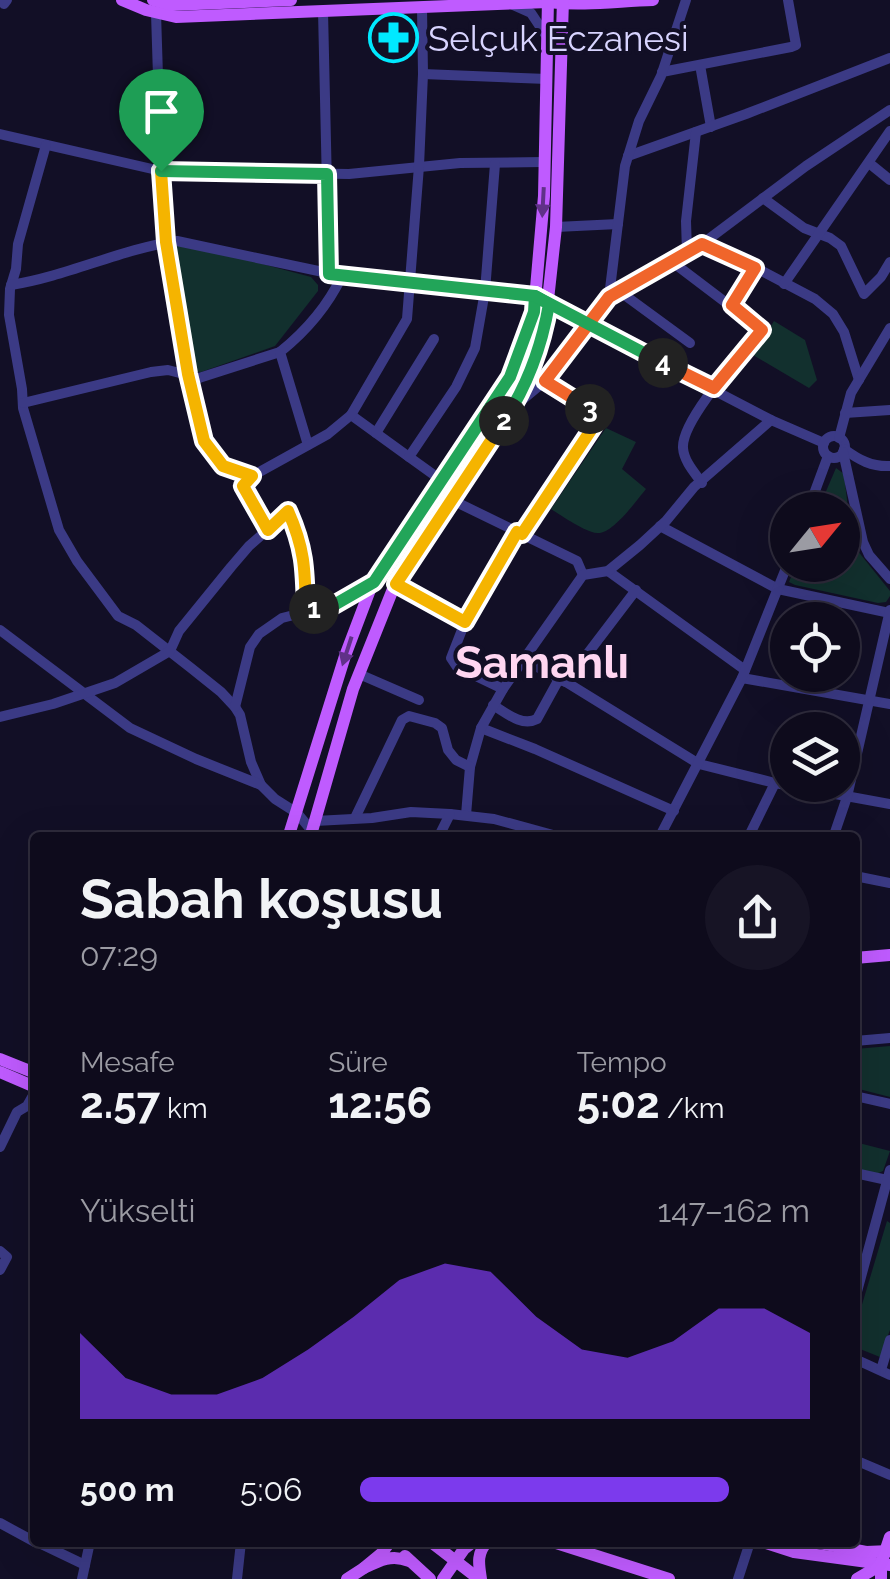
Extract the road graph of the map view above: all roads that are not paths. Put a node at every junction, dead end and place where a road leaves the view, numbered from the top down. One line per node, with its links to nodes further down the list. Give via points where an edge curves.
1 (122, 0): 11 (main road)
2 (291, 0): 8 (main road)
3 (619, 0): 4 (main road); 9 (main road)
4 (653, 0)
5 (686, 0): 17 (street)
6 (788, 0): 16 (street, via 796,45)
7 (221, 1): 8 (main road); 11 (main road)
8 (243, 1)
9 (556, 1): 10 (main road); 14 (main road); 36 (main road)
10 (508, 4): 12 (main road); 14 (street, via 531,13)
11 (155, 6): 13 (main road, via 176,16); 31 (street)
12 (422, 8): 13 (main road); 18 (street)
13 (323, 11): 32 (street)
14 (548, 42): 19 (main road)
15 (890, 58): 21 (street)
16 (700, 65): 17 (street); 21 (street)
17 (662, 72): 26 (street)
18 (423, 74): 19 (street); 30 (street)
19 (548, 79): 27 (main road)
20 (890, 110): 34 (street)
21 (710, 127): 23 (street)
22 (890, 131): 28 (street)
23 (696, 132): 26 (street); 40 (street)
24 (0, 134): 25 (street)
25 (46, 145): 31 (street); 46 (street)
26 (628, 156): 35 (street)
27 (543, 162): 29 (street); 51 (main road, one-way to 51)
28 (869, 163): 33 (street); 37 (street)
29 (495, 164): 30 (street); 49 (street)
30 (419, 166): 32 (street); 47 (street)
31 (161, 171): 32 (street); 38 (street)
32 (327, 174): 44 (street)
33 (890, 180)
34 (763, 198): 37 (street); 39 (street)
35 (618, 224): 36 (street); 50 (street)
36 (556, 227): 52 (main road)
37 (818, 234): 42 (street, via 841,246 864,294); 48 (street)
38 (166, 242): 44 (street); 46 (street); 59 (street)
39 (702, 244): 40 (street); 43 (street)
40 (687, 252): 41 (street)
41 (672, 261): 50 (street); 53 (street)
42 (890, 262)
43 (755, 268): 48 (street); 53 (street)
44 (329, 274): 45 (street)
45 (342, 276): 47 (street); 58 (street, via 300,336)
46 (11, 284): 63 (street)
47 (410, 284): 49 (street); 67 (street, via 407,320)
48 (784, 284): 60 (street, via 833,314)
49 (485, 291): 51 (street); 75 (street, via 475,348)
50 (614, 294): 54 (street); 57 (street)
51 (535, 296): 52 (street); 78 (main road, via 510,377)
52 (549, 304): 54 (street); 64 (main road)
53 (732, 305): 62 (street, via 762,330)
54 (589, 325): 61 (street); 62 (street)
55 (890, 328): 60 (street)
56 (434, 339): 69 (street)
57 (690, 343)
58 (280, 352): 59 (street, via 199,378); 72 (street)
59 (188, 374): 63 (street, via 151,372); 77 (street, via 204,441 223,466)
60 (858, 380): 66 (street)
61 (545, 381): 64 (street); 84 (street, via 601,415)
62 (714, 388): 68 (street); 79 (street, via 682,445)
63 (23, 403): 97 (street, via 60,530 77,561 118,616)
64 (513, 408): 81 (main road)
65 (890, 410): 66 (street)
66 (845, 413): 70 (street)
67 (351, 414): 69 (street); 72 (street)
68 (771, 420): 71 (street); 79 (street)
69 (376, 433): 75 (street)
70 (839, 438): 71 (street); 73 (street)
71 (824, 443): 74 (street)
72 (308, 445): 77 (street)
73 (844, 451): 74 (street); 76 (street); 87 (street, via 863,542)
74 (828, 456): 80 (street)
75 (409, 458): 78 (street)
76 (890, 466)
77 (252, 476): 83 (street, via 243,486)
78 (441, 480): 88 (main road)
79 (702, 483): 82 (street)
80 (815, 492)
81 (452, 500): 84 (street); 90 (main road)
82 (660, 526): 85 (street); 91 (street)
83 (268, 530): 93 (street, via 288,511 305,559); 97 (street, via 193,613)
84 (520, 533): 86 (street, via 577,561); 95 (street)
85 (608, 571): 86 (street); 92 (street)
86 (583, 576): 98 (street)
87 (890, 579)
88 (374, 582): 93 (street, via 334,605); 121 (main road, one-way to 121)
89 (781, 582): 91 (street)
90 (396, 584): 95 (street); 99 (main road)
91 (778, 589): 94 (street); 100 (street)
92 (636, 590): 100 (street); 101 (street)
93 (306, 611): 108 (street, via 259,634)
94 (890, 612): 105 (street)
95 (465, 622): 102 (street, via 452,662)
96 (0, 630): 103 (street)
97 (170, 652): 103 (street); 108 (street)
98 (524, 660): 101 (street); 102 (street)
99 (359, 674): 104 (street); 126 (main road)
100 (743, 674): 105 (street); 112 (street)
101 (563, 680): 107 (street, via 533,721); 112 (street)
102 (502, 689): 107 (street)
103 (84, 694): 109 (street); 115 (street, via 130,728)
104 (420, 700)
105 (870, 701): 106 (street); 111 (street)
106 (890, 704)
107 (493, 705): 110 (street)
108 (234, 707): 115 (street)
109 (0, 717)
110 (480, 728): 113 (street); 120 (street)
111 (860, 742)
112 (699, 764): 114 (street); 120 (street)
113 (470, 767): 123 (street); 124 (street, via 448,750 442,728 409,716)
114 (770, 782)
115 (261, 785): 121 (street)
116 (770, 791): 130 (street)
117 (860, 798): 119 (street)
118 (845, 802): 131 (street)
119 (890, 804)
120 (674, 811): 129 (street)
121 (296, 813): 125 (main road); 126 (street)
122 (450, 814): 123 (street); 124 (street); 127 (street)
123 (466, 816): 128 (street)
124 (355, 818): 126 (street)
125 (290, 832)
126 (314, 832)
127 (441, 832)
128 (541, 832)
129 (662, 832)
130 (751, 832)
131 (835, 832)
132 (860, 877): 133 (street)
133 (890, 883)
134 (890, 955): 135 (main road)
135 (860, 958)
136 (890, 1038): 137 (street)
137 (860, 1041)
138 (0, 1059): 140 (main road)
139 (0, 1072): 141 (main road)
140 (30, 1072)
141 (30, 1087)
142 (860, 1097): 144 (street)
143 (30, 1101): 145 (street, via 17,1112)
144 (890, 1104)
145 (0, 1147)
146 (860, 1173): 147 (street)
147 (889, 1175): 148 (street)
148 (885, 1210): 150 (street)
149 (0, 1251): 151 (street, via 7,1258)
150 (861, 1251)
151 (0, 1270)
152 (890, 1340): 154 (street)
153 (860, 1361): 154 (street)
154 (885, 1373)
155 (860, 1462): 156 (street)
156 (890, 1475)
157 (0, 1523): 158 (street)
158 (30, 1539)
159 (47, 1547): 174 (street)
160 (89, 1547): 174 (street)
161 (240, 1547): 177 (street)
162 (387, 1547): 175 (main road)
163 (396, 1547): 172 (main road)
164 (436, 1547): 173 (main road)
165 (467, 1547): 173 (main road)
166 (482, 1547): 181 (main road)
167 (569, 1547): 182 (main road)
168 (748, 1547): 183 (street)
169 (779, 1547): 171 (main road)
170 (840, 1547): 171 (main road)
171 (886, 1558): 184 (main road)
172 (409, 1561): 175 (main road, via 390,1557); 179 (main road)
173 (454, 1561): 180 (main road); 181 (main road)
174 (85, 1565): 176 (street)
175 (364, 1568): 178 (main road)
176 (82, 1579)
177 (237, 1579)
178 (348, 1579)
179 (430, 1579)
180 (443, 1579)
181 (480, 1579)
182 (670, 1579)
183 (738, 1579)
184 (857, 1579)

